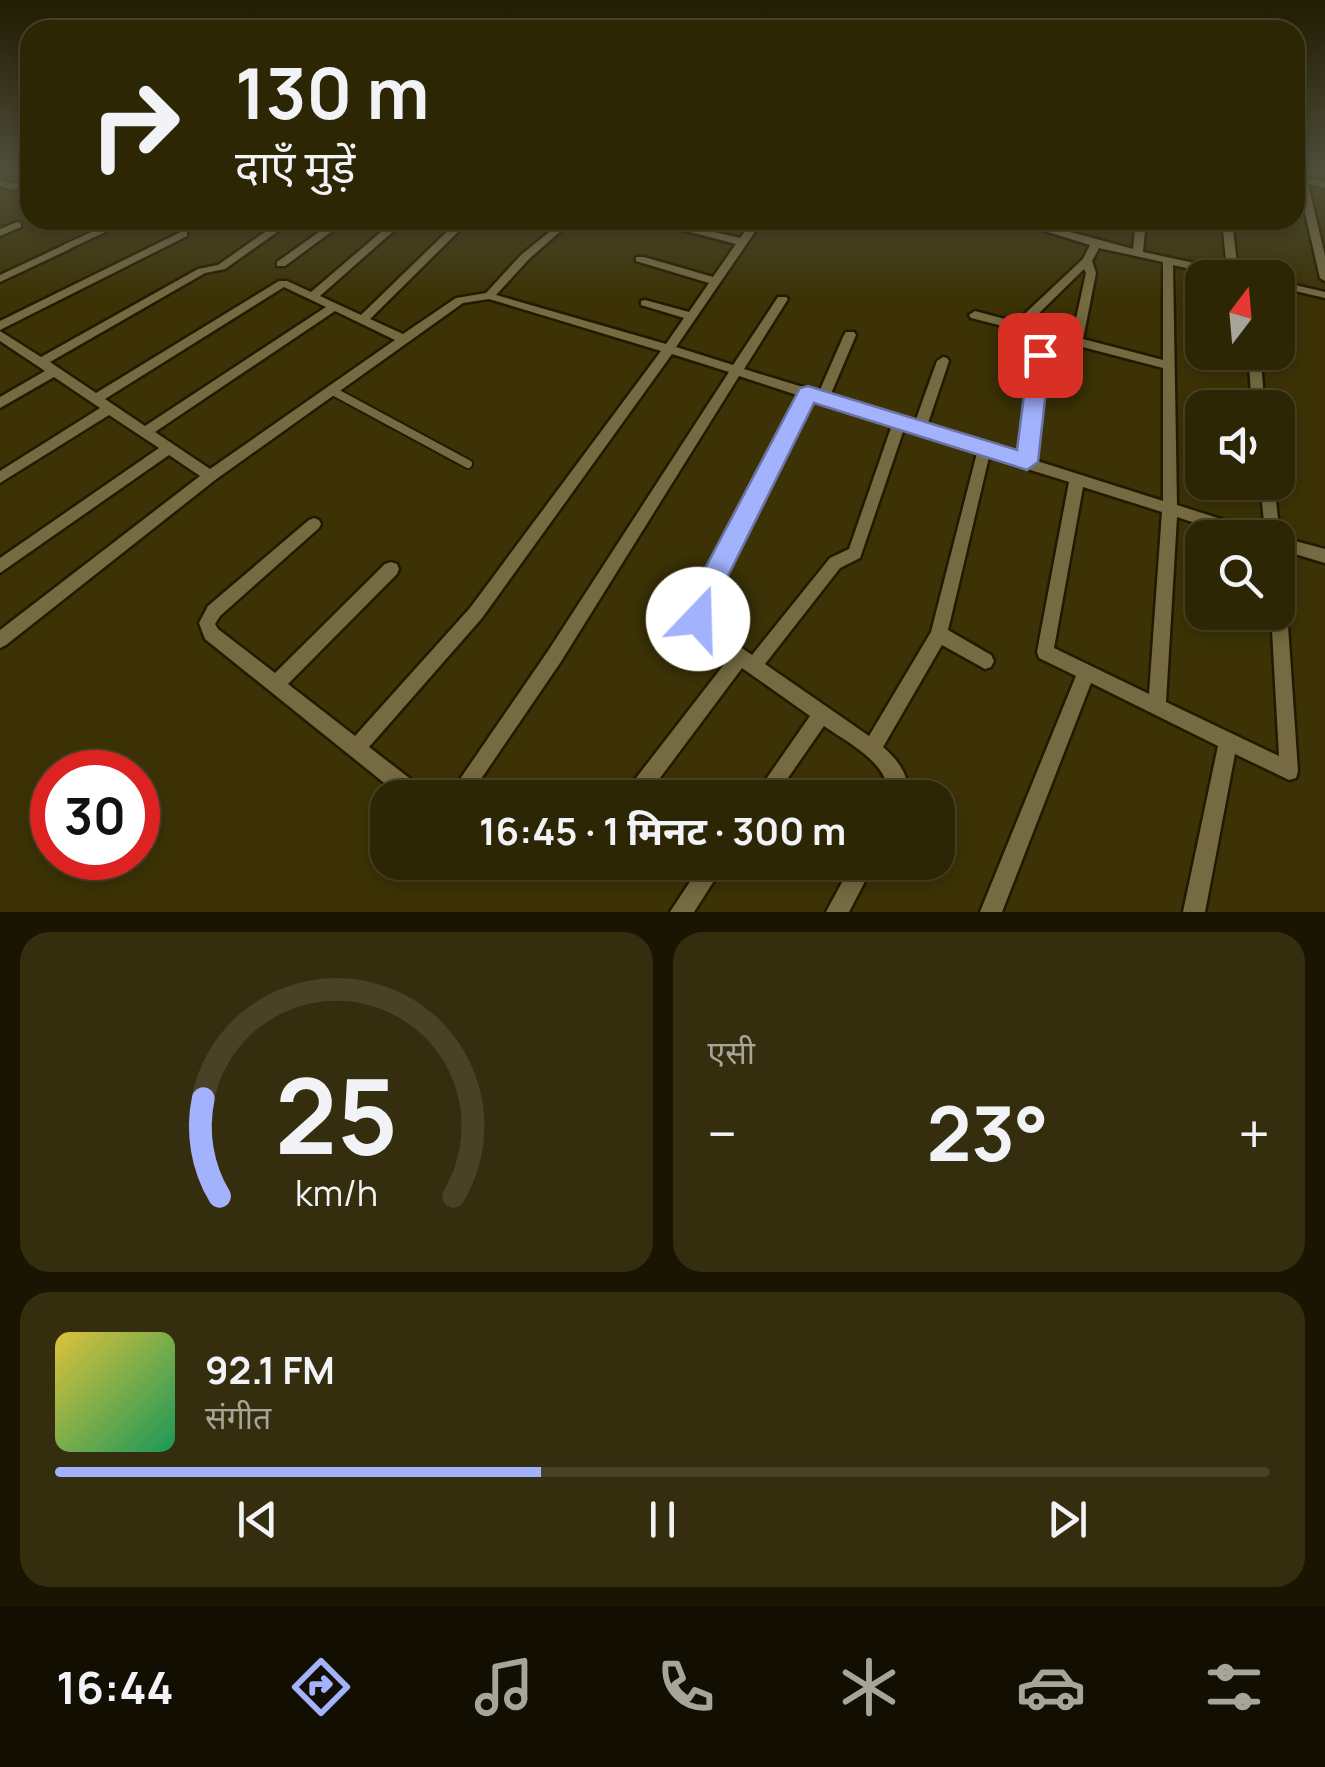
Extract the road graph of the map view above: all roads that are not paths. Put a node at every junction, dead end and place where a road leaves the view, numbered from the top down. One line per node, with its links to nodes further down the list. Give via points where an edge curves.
1 (1308, 214): 26 (street)
2 (17, 226): 14 (street)
3 (103, 230): 18 (lane)
4 (275, 230): 47 (street, via 221,267 202,271)
5 (328, 230): 25 (street)
6 (389, 230): 31 (street)
7 (455, 230): 38 (street)
8 (556, 230): 32 (street)
9 (702, 230): 16 (street)
10 (751, 230): 16 (street)
11 (1058, 230): 17 (street)
12 (1140, 230): 19 (street)
13 (1228, 230): 22 (street)
14 (0, 234)
15 (183, 234): 41 (street)
16 (742, 242): 28 (street)
17 (1096, 244): 19 (street); 23 (street)
18 (66, 247): 27 (street)
19 (1138, 252): 21 (street)
20 (640, 258): 28 (street)
21 (1168, 259): 24 (street); 48 (street)
22 (1231, 260)
23 (1087, 261): 39 (street); 44 (street, via 1091,272)
24 (1185, 263)
25 (281, 264)
26 (1325, 278)
27 (0, 279)
28 (713, 281): 37 (street)
29 (1295, 288): 30 (street)
30 (1325, 295)
31 (313, 296): 35 (street); 53 (street, via 279,285)
32 (489, 296): 43 (street, via 460,300); 45 (street)
33 (782, 299): 49 (street)
34 (645, 303): 37 (street)
35 (334, 306): 38 (street); 58 (street)
36 (975, 314): 39 (street)
37 (690, 316): 45 (street)
38 (362, 320): 43 (street)
39 (1019, 326): 40 (street)
40 (1043, 332): 44 (street); 61 (street)
41 (1, 335): 47 (street)
42 (850, 335): 52 (street)
43 (402, 338): 51 (street)
44 (1076, 341): 48 (street)
45 (669, 349): 49 (street); 83 (street, via 476,612)
46 (943, 360): 57 (street)
47 (41, 362): 50 (street)
48 (1166, 365): 66 (street)
49 (738, 371): 52 (street); 86 (street)
50 (54, 372): 53 (street); 54 (street)
51 (330, 390): 62 (lane); 63 (street)
52 (816, 396): 56 (street); 76 (street, via 698,610 704,631)
53 (96, 399): 55 (street)
54 (0, 403)
55 (110, 408): 58 (street); 64 (street)
56 (898, 423): 57 (street); 76 (street, via 855,554 835,563)
57 (919, 429): 60 (street)
58 (145, 432): 59 (street)
59 (169, 448): 63 (street); 71 (street)
60 (984, 450): 61 (street); 74 (street)
61 (1027, 462): 65 (street)
62 (468, 464)
63 (210, 476): 75 (street)
64 (0, 478)
65 (1077, 478): 66 (street); 78 (street, via 1044,652)
66 (1170, 506): 67 (street); 80 (street)
67 (1210, 520)
68 (314, 524): 79 (street, via 206,624)
69 (1295, 546): 70 (street)
70 (1325, 556)
71 (0, 566)
72 (391, 569): 79 (street)
73 (1280, 630): 82 (street, via 1289,771)
74 (939, 634): 77 (street); 84 (street)
75 (0, 640)
76 (746, 661): 81 (street); 87 (street)
77 (985, 661)
78 (1086, 672): 80 (street); 94 (street)
79 (276, 684): 83 (street)
80 (1157, 708): 82 (street)
81 (822, 714): 84 (street); 88 (street)
82 (1228, 742): 95 (street)
83 (356, 748): 85 (street)
84 (872, 749): 89 (street)
85 (396, 780)
86 (469, 780)
87 (648, 780)
88 (775, 780)
89 (897, 780)
90 (703, 880): 92 (street)
91 (855, 880): 93 (street)
92 (681, 912)
93 (837, 912)
94 (991, 912)
95 (1194, 912)

